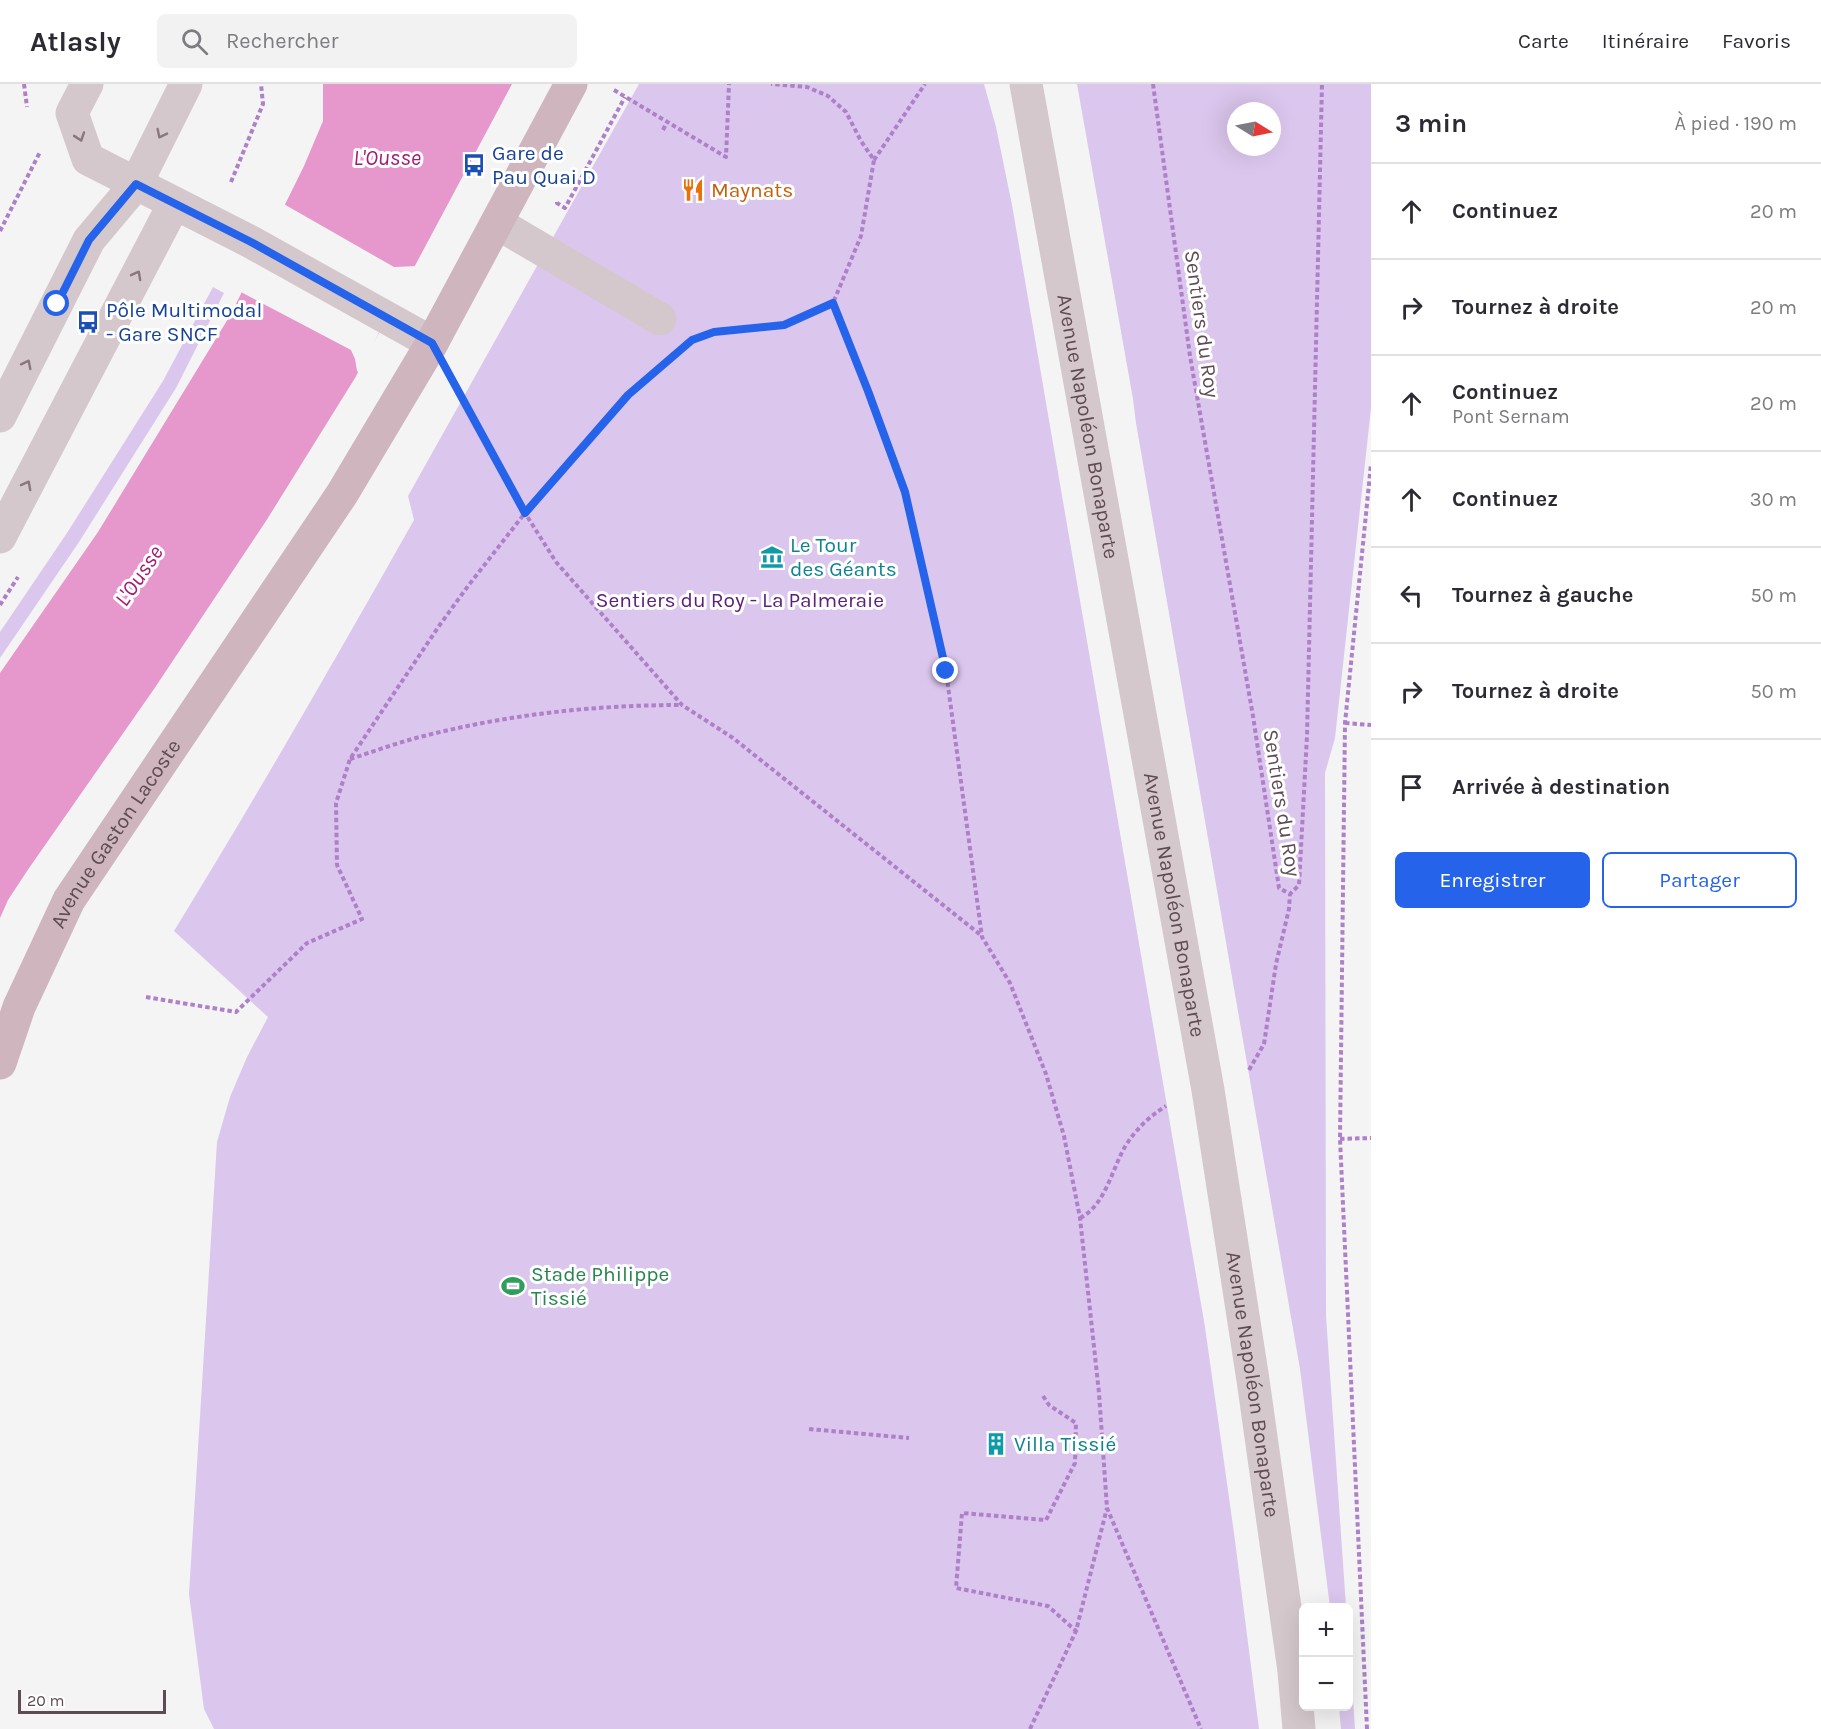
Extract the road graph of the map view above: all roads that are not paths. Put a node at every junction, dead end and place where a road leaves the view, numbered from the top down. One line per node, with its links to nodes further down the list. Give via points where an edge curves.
1 (87, 84): 5 (street, one-way to 5, via 72,113 88,159)
2 (186, 84): 5 (street, one-way to 5)
3 (571, 84): 7 (main road, Avenue Gaston Lacoste)
4 (1026, 84): 13 (street, Avenue Napoléon Bonaparte, via 1208,1090 1253,1380)
5 (136, 184): 6 (street); 10 (street, one-way to 5, via 89,240)
6 (174, 204): 9 (street, via 251,242); 11 (street, one-way to 6)
7 (497, 223): 8 (street); 9 (main road, Avenue Gaston Lacoste)
8 (660, 320)
9 (432, 343): 12 (main road, Avenue Gaston Lacoste, via 342,494 69,900 19,1007)
10 (0, 416)
11 (0, 537)
12 (0, 1063)
13 (1299, 1729)

